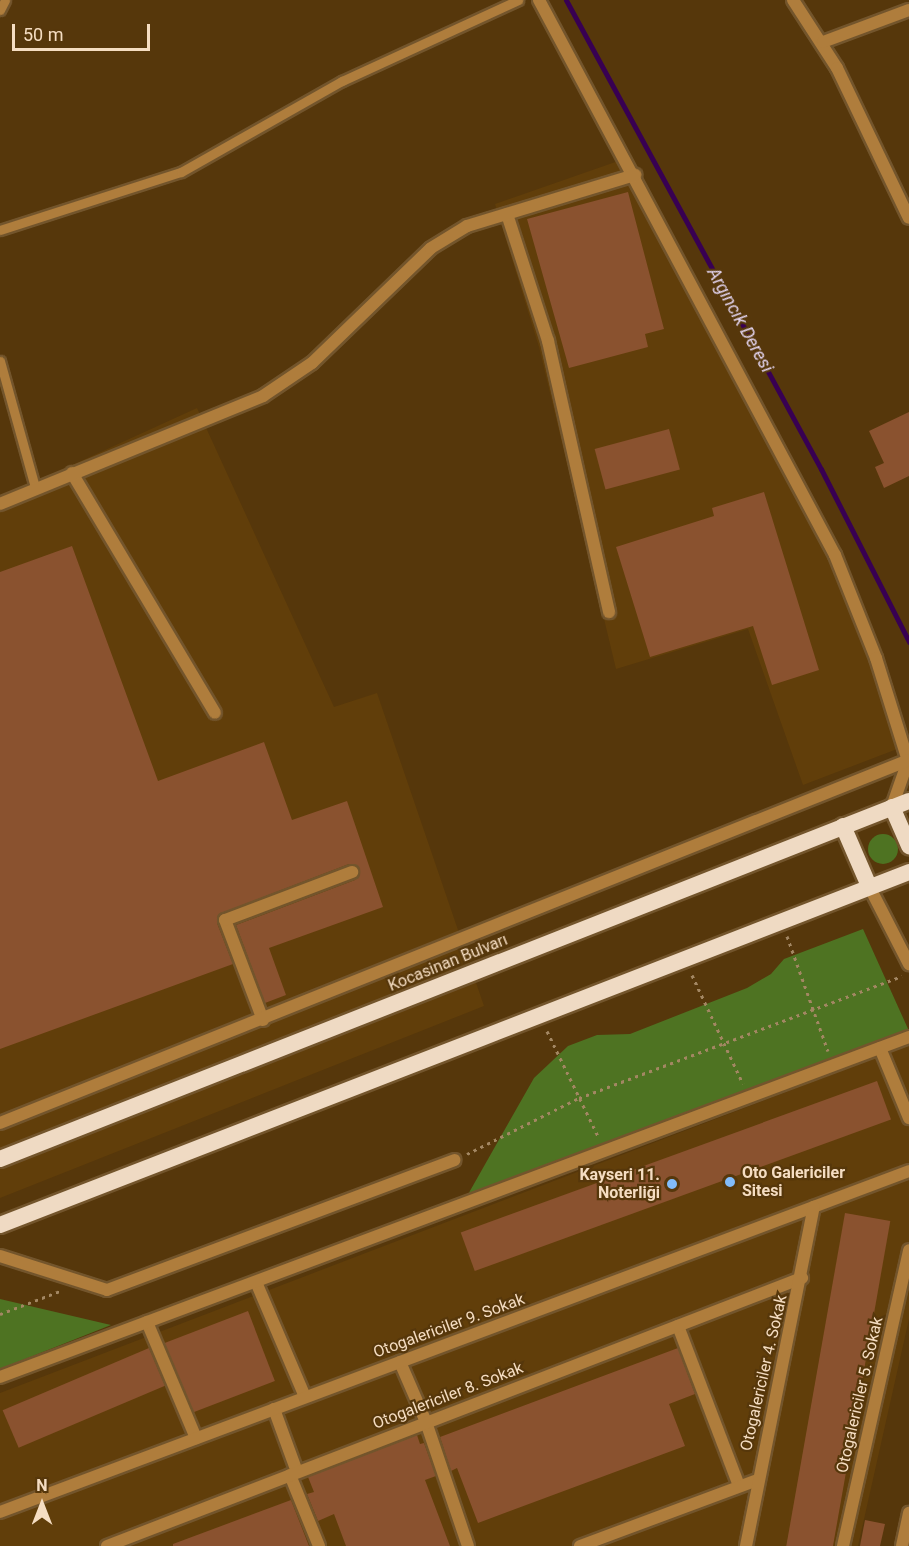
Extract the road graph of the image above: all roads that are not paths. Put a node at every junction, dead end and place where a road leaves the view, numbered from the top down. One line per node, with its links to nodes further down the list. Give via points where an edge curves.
1 (5, 0): 5 (lane)
2 (518, 0): 11 (lane, via 342,81 181,172)
3 (539, 0): 8 (street)
4 (793, 0): 7 (street)
5 (0, 10)
6 (909, 10): 7 (street)
7 (823, 42): 10 (street)
8 (635, 175): 9 (street); 18 (street, via 835,555 876,658)
9 (507, 214): 13 (street, via 467,226 431,248 312,363 263,396); 16 (street, via 548,341)
10 (909, 219)
11 (0, 230)
12 (0, 362): 14 (lane)
13 (72, 473): 14 (street); 17 (street)
14 (34, 487): 15 (street)
15 (0, 504)
16 (609, 612)
17 (215, 713)
18 (908, 761): 20 (street); 27 (street)
19 (909, 801): 20 (highway, Kocasinan Bulvarı)
20 (892, 807): 21 (highway, Kocasinan Bulvarı); 22 (highway)
21 (843, 826): 25 (highway); 32 (highway, Kocasinan Bulvarı)
22 (909, 846)
23 (352, 872): 27 (street, via 225,920)
24 (909, 872): 25 (highway)
25 (870, 886): 26 (street); 36 (highway)
26 (909, 964)
27 (263, 1020): 31 (street)
28 (909, 1037): 29 (street)
29 (880, 1048): 30 (street); 40 (street)
30 (909, 1118)
31 (0, 1123)
32 (0, 1159)
33 (455, 1160): 38 (street, via 107,1290)
34 (909, 1171): 35 (street, Otogalericiler 9. Sokak)
35 (814, 1207): 39 (street, Otogalericiler 4. Sokak); 43 (street, Otogalericiler 9. Sokak)
36 (0, 1225)
37 (909, 1250): 59 (street, Otogalericiler 5. Sokak)
38 (0, 1256)
39 (802, 1278): 42 (street, Otogalericiler 8. Sokak); 50 (street, Otogalericiler 4. Sokak)
40 (256, 1282): 41 (street); 45 (street)
41 (147, 1323): 44 (street); 48 (street)
42 (678, 1326): 47 (street, Otogalericiler 8. Sokak); 51 (street)
43 (400, 1362): 45 (street, Otogalericiler 9. Sokak); 47 (street)
44 (0, 1377)
45 (305, 1397): 46 (street, Otogalericiler 9. Sokak)
46 (274, 1409): 48 (street, Otogalericiler 9. Sokak); 49 (street)
47 (426, 1422): 49 (street, Otogalericiler 8. Sokak); 56 (street)
48 (196, 1438): 52 (street, Otogalericiler 9. Sokak)
49 (294, 1474): 54 (street, Otogalericiler 8. Sokak); 55 (street)
50 (757, 1480): 51 (street); 58 (street, Otogalericiler 4. Sokak)
51 (739, 1486): 57 (street)
52 (0, 1512)
53 (909, 1513): 60 (street)
54 (106, 1546)
55 (320, 1546)
56 (468, 1546)
57 (580, 1546)
58 (746, 1546)
59 (843, 1546)
60 (902, 1546)

